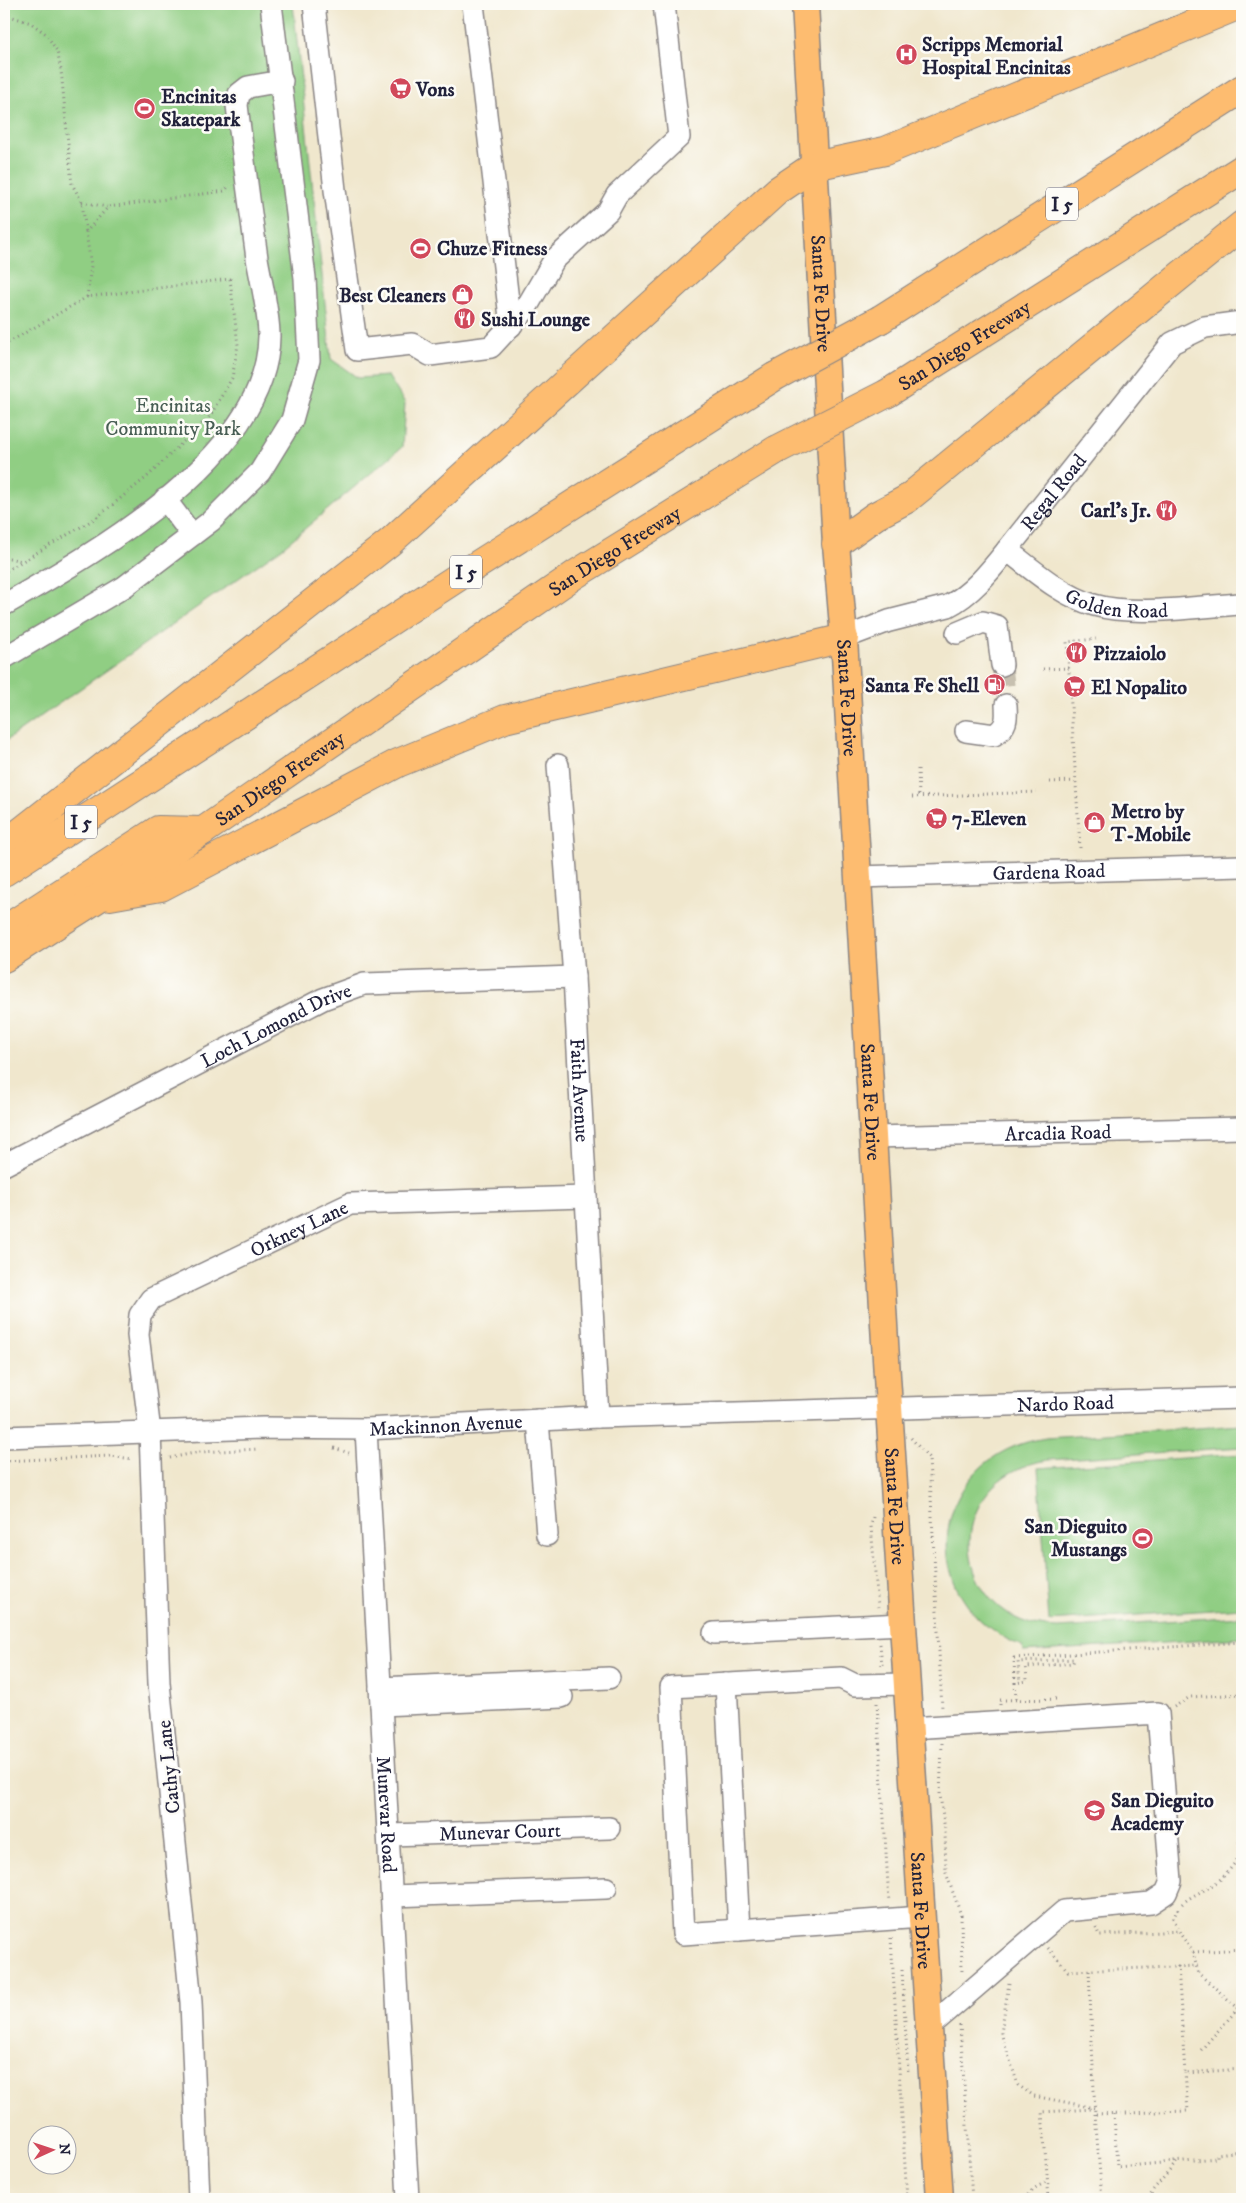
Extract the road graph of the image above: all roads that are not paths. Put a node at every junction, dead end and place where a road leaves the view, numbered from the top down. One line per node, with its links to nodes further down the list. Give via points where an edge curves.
1 (271, 4): 7 (street)
2 (314, 4): 13 (street, via 357,350 412,344 430,355 491,347)
3 (473, 4): 13 (street)
4 (664, 4): 13 (street, via 679,137 617,195 608,211 554,260 525,310)
5 (805, 4): 9 (main road, Santa Fe Drive)
6 (1242, 4): 9 (highway, via 886,151)
7 (282, 81): 14 (street, via 248,87 239,94 237,105 269,337 261,382 244,415 218,452); 15 (street, via 306,278 310,360 292,420 260,472)
8 (1242, 89): 27 (highway, I 5, bridge, via 881,319 774,377)
9 (814, 166): 16 (main road, Santa Fe Drive); 29 (highway, via 777,191 390,542)
10 (1242, 169): 28 (highway, San Diego Freeway, bridge, via 888,393 776,450 576,574)
11 (1242, 225): 16 (highway, via 907,499)
12 (1242, 322): 17 (street, Regal Road, via 1205,327 1172,343)
13 (511, 326)
14 (165, 499): 15 (street); 19 (street, via 100,548)
15 (192, 535): 22 (street, via 124,586)
16 (836, 544): 21 (main road, Santa Fe Drive)
17 (1007, 550): 18 (street, Golden Road, via 1064,590 1094,605 1133,610); 21 (street, Regal Road, via 957,602)
18 (1242, 604)
19 (4, 605)
20 (957, 633): 23 (street, via 983,622 997,626)
21 (844, 638): 32 (main road, Santa Fe Drive); 34 (highway, via 505,719 398,763 161,888)
22 (4, 658)
23 (1002, 665)
24 (1006, 705): 25 (street, via 1007,721 1002,731 994,735)
25 (966, 730)
26 (558, 764): 37 (street, Faith Avenue)
27 (159, 771): 31 (highway, I 5); 33 (highway, via 139,804)
28 (202, 831): 34 (highway, San Diego Freeway); 35 (highway, via 158,830)
29 (4, 845)
30 (1242, 866): 32 (street, Gardena Road)
31 (4, 872)
32 (857, 877): 39 (main road, Santa Fe Drive)
33 (4, 890)
34 (99, 898): 36 (highway, San Diego Freeway)
35 (4, 930)
36 (4, 958)
37 (574, 977): 40 (street, Loch Lomond Drive, via 364,984 323,999); 41 (street, Faith Avenue)
38 (1242, 1128): 39 (street, Arcadia Road)
39 (874, 1137): 45 (main road, Santa Fe Drive)
40 (4, 1165)
41 (586, 1197): 42 (street, Orkney Lane, via 350,1204 152,1300 140,1315); 44 (street, Faith Avenue)
42 (138, 1335): 48 (street, Cathy Lane)
43 (1242, 1398): 45 (street, Nardo Road)
44 (598, 1417): 45 (street, Mackinnon Avenue); 46 (street, Mackinnon Avenue)
45 (890, 1419): 51 (main road, Santa Fe Drive)
46 (538, 1420): 47 (street, Mackinnon Avenue); 50 (street)
47 (366, 1430): 48 (street, Mackinnon Avenue, via 263,1428); 56 (street, Munevar Road)
48 (150, 1432): 49 (street, Mackinnon Avenue); 66 (street, Cathy Lane, via 160,1683 191,2002)
49 (4, 1437)
50 (547, 1535)
51 (903, 1624): 52 (street); 55 (main road, Santa Fe Drive)
52 (714, 1633)
53 (609, 1678): 56 (street)
54 (726, 1684): 55 (street, via 841,1678 855,1685); 64 (street); 64 (street, via 671,1687 683,1934)
55 (907, 1684): 58 (main road, Santa Fe Drive)
56 (380, 1697): 57 (street); 60 (street, Munevar Road)
57 (562, 1697)
58 (910, 1728): 63 (main road, Santa Fe Drive); 65 (street, via 1158,1713 1171,1881 1166,1893 1151,1903 1064,1911)
59 (609, 1828): 60 (street, Munevar Court)
60 (390, 1835): 62 (street, Munevar Road)
61 (606, 1888): 62 (street)
62 (392, 1896): 67 (street, Munevar Road)
63 (922, 1917): 64 (street); 65 (main road, Santa Fe Drive)
64 (739, 1930)
65 (929, 2026): 68 (main road, Santa Fe Drive)
66 (199, 2199)
67 (408, 2199)
68 (940, 2199)

